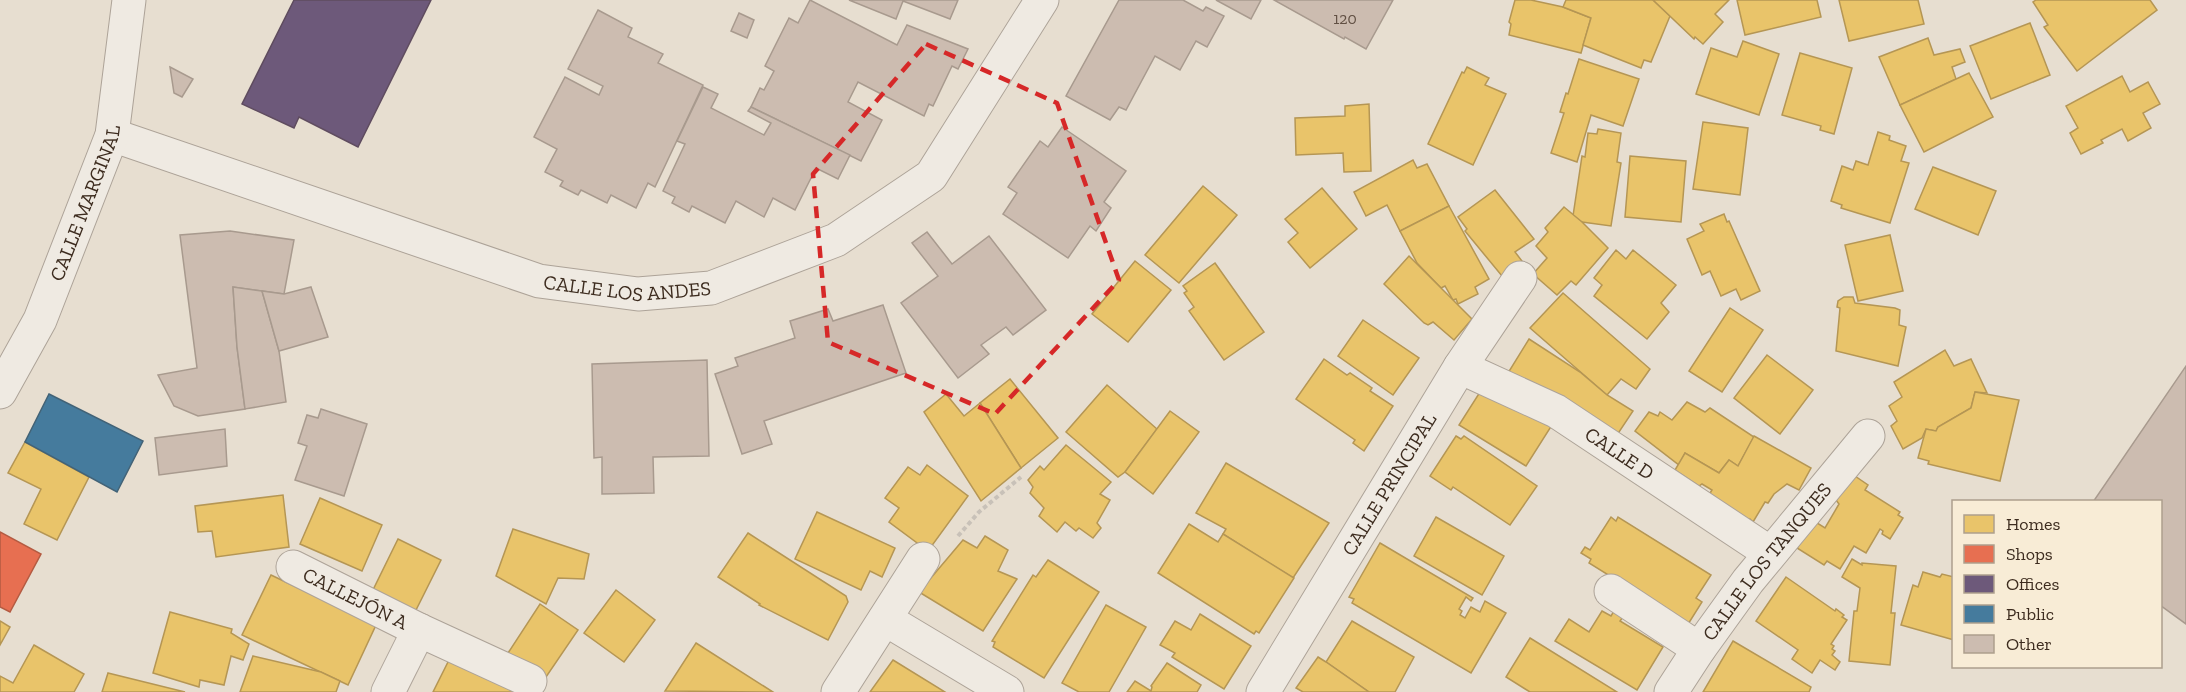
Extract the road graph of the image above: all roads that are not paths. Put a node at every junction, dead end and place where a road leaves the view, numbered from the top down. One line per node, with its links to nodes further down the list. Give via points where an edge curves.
1 (129, 0): 3 (street, CALLE MARGINAL)
2 (1042, 0): 3 (street, CALLE LOS ANDES, via 930,176 836,240 711,288 638,294 539,281)
3 (112, 135): 6 (street, CALLE MARGINAL, via 40,320)
4 (1520, 279): 5 (street, CALLE PRINCIPAL)
5 (1460, 368): 8 (street, CALLE D, via 1556,411); 19 (street, CALLE PRINCIPAL)
6 (0, 392)
7 (1868, 436): 8 (street, CALLE LOS TANQUES)
8 (1770, 553): 14 (street, CALLE LOS TANQUES)
9 (923, 559): 12 (street)
10 (293, 567): 13 (street, CALLEJÓN A)
11 (1611, 591): 14 (street)
12 (885, 619): 17 (street); 18 (street)
13 (419, 630): 15 (street, CALLEJÓN A); 16 (street, CALLEJÓN A)
14 (1699, 649): 20 (street, CALLE LOS TANQUES)
15 (530, 681)
16 (388, 692)
17 (838, 692)
18 (1007, 692)
19 (1263, 692)
20 (1671, 692)

